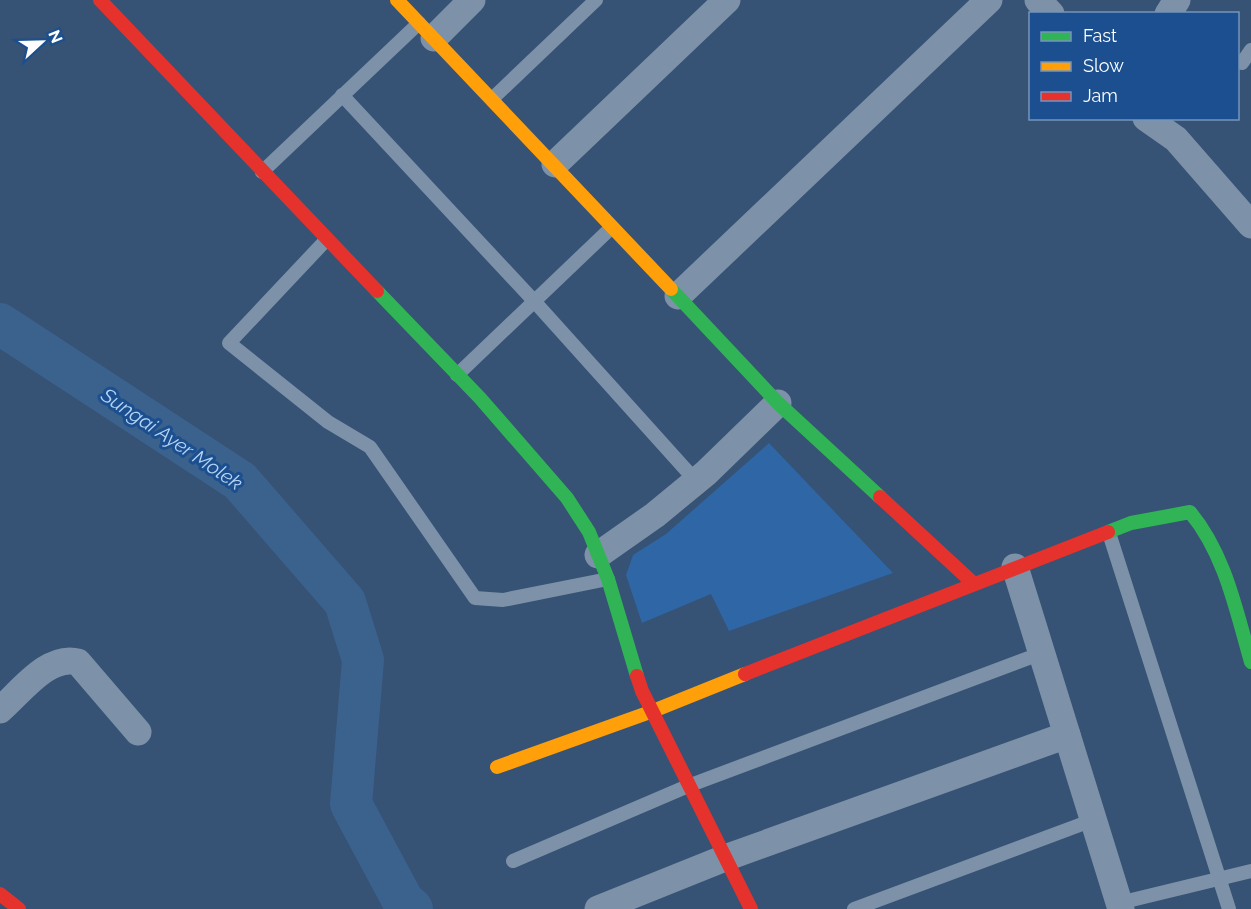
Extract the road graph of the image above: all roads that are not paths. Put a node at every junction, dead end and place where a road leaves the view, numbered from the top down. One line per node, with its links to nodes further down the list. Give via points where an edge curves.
1 (100, 0): 16 (street)
2 (398, 0): 9 (street)
3 (472, 0): 9 (street)
4 (596, 0): 13 (lane)
5 (727, 0): 15 (street)
6 (989, 0): 20 (street)
7 (1038, 0): 8 (street)
8 (1049, 12)
9 (426, 30): 12 (lane); 13 (street)
10 (1251, 50): 11 (lane)
11 (1242, 63)
12 (342, 95): 16 (lane); 21 (lane)
13 (492, 99): 15 (street)
14 (1149, 120): 17 (street, via 1176,139)
15 (555, 164): 18 (street)
16 (262, 172): 19 (street)
17 (1251, 225)
18 (613, 226): 20 (street); 21 (lane)
19 (327, 239): 22 (street); 26 (lane, via 229,343 328,422 370,447 475,598 503,600)
20 (678, 296): 23 (street)
21 (534, 301): 22 (lane); 24 (lane)
22 (457, 375): 26 (street, via 567,498 589,532)
23 (778, 403): 24 (street); 28 (street)
24 (696, 481): 26 (street)
25 (1109, 533): 27 (street); 30 (street, via 1131,523 1190,512 1213,543); 41 (lane)
26 (603, 567): 32 (street, via 627,649)
27 (1015, 567): 28 (street); 29 (street)
28 (973, 583): 32 (street)
29 (1042, 653): 34 (street); 36 (lane)
30 (1251, 662)
31 (0, 710): 33 (street, via 52,664 67,660 78,662)
32 (653, 711): 35 (street); 36 (street)
33 (138, 732)
34 (1067, 735): 37 (street); 38 (street)
35 (497, 767)
36 (688, 786): 38 (street); 39 (lane)
37 (1094, 820): 43 (street); 47 (lane)
38 (724, 858): 45 (street); 46 (street)
39 (513, 861)
40 (1251, 871): 41 (lane)
41 (1221, 880): 43 (lane); 48 (lane)
42 (0, 894): 44 (street)
43 (1115, 907)
44 (19, 909)
45 (598, 909)
46 (751, 909)
47 (854, 909)
48 (1229, 909)

